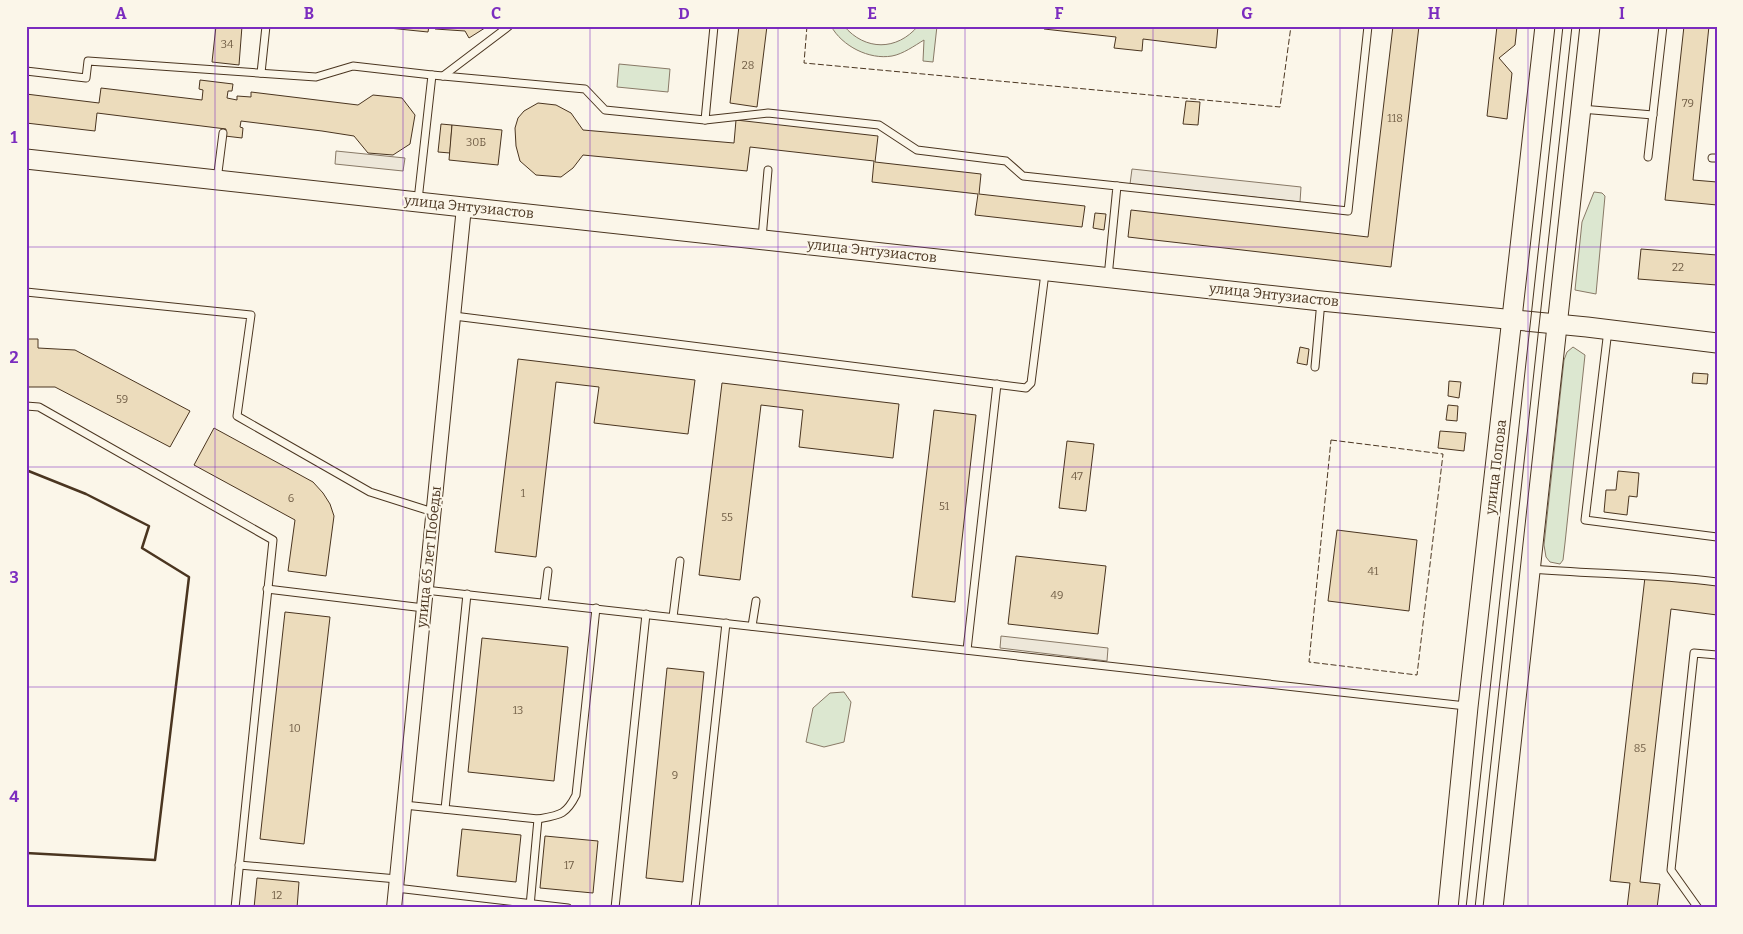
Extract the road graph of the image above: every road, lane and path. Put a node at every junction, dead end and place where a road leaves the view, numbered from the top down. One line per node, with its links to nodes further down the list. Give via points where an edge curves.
1 (266, 26): 9 (lane)
2 (509, 26): 11 (lane)
3 (714, 26): 14 (lane)
4 (1368, 26): 20 (lane, via 1348,211)
5 (1545, 26): 29 (main road, улица Попова)
6 (1590, 26): 12 (main road)
7 (1663, 26): 13 (lane)
8 (26, 71): 9 (lane, via 86,78 88,61)
9 (261, 73): 10 (lane, via 316,77 353,66)
10 (432, 75): 11 (lane); 21 (lane)
11 (443, 76): 14 (lane, via 585,89 605,110)
12 (1581, 109): 13 (lane); 30 (main road)
13 (1653, 116): 16 (lane)
14 (705, 120): 20 (lane, via 768,113 879,125 917,150 1006,161 1023,176)
15 (222, 133): 19 (lane)
16 (1648, 157)
17 (26, 159): 19 (main road, улица Энтузиастов)
18 (768, 170): 23 (lane)
19 (217, 180): 21 (main road, улица Энтузиастов)
20 (1117, 186): 25 (lane)
21 (418, 202): 22 (main road, улица Энтузиастов)
22 (464, 207): 23 (main road, улица Энтузиастов); 28 (street, улица 65 лет Победы)
23 (762, 239): 24 (main road, улица Энтузиастов)
24 (1046, 270): 25 (main road, улица Энтузиастов); 34 (lane, via 1031,383 1026,388)
25 (1108, 277): 27 (main road, улица Энтузиастов)
26 (26, 292): 36 (lane, via 251,315 237,416 370,492)
27 (1321, 301): 29 (main road, улица Энтузиастов); 33 (lane)
28 (454, 316): 34 (lane); 36 (street, улица 65 лет Победы)
29 (1513, 320): 30 (main road, улица Энтузиастов); 55 (main road, улица Попова)
30 (1557, 324): 31 (main road, улица Энтузиастов); 39 (main road)
31 (1608, 330): 32 (main road, улица Энтузиастов); 37 (lane, via 1585,520)
32 (1717, 343)
33 (1315, 367)
34 (996, 384): 53 (lane)
35 (26, 406): 42 (lane, via 39,407 273,540)
36 (434, 512): 43 (street, улица 65 лет Победы)
37 (1717, 537)
38 (680, 561): 50 (lane)
39 (1530, 569): 41 (lane); 68 (main road)
40 (548, 571): 46 (lane)
41 (1717, 582)
42 (267, 590): 47 (lane); 59 (lane)
43 (425, 590): 44 (lane); 47 (street, улица 65 лет Победы)
44 (467, 594): 46 (lane); 57 (lane)
45 (756, 601): 52 (lane)
46 (544, 603): 48 (lane)
47 (424, 608): 56 (street, улица 65 лет Победы)
48 (596, 608): 49 (lane); 58 (lane, via 576,795 569,809 556,816)
49 (646, 614): 50 (lane); 65 (lane)
50 (673, 617): 51 (lane)
51 (726, 623): 52 (lane); 66 (lane)
52 (752, 626): 53 (lane)
53 (967, 650): 55 (lane)
54 (1717, 655): 69 (lane, via 1694,653 1671,870)
55 (1468, 706): 67 (main road, улица Попова)
56 (404, 805): 57 (lane); 60 (street, улица 65 лет Победы)
57 (445, 809): 58 (lane)
58 (538, 819): 61 (lane)
59 (239, 864): 60 (lane); 62 (lane)
60 (397, 884): 61 (lane); 63 (street, улица 65 лет Победы)
61 (530, 906): 64 (lane)
62 (235, 908)
63 (394, 908)
64 (568, 908)
65 (615, 908)
66 (695, 908)
67 (1448, 908)
68 (1493, 908)
69 (1698, 908)

